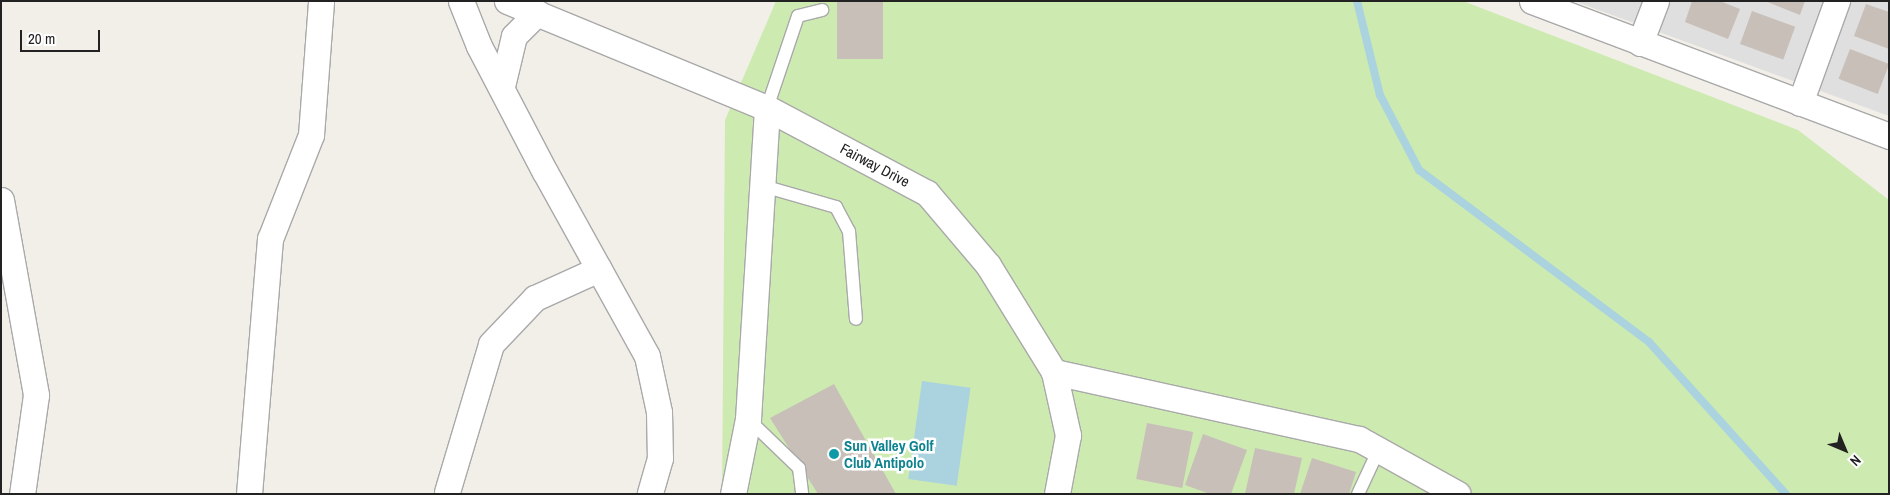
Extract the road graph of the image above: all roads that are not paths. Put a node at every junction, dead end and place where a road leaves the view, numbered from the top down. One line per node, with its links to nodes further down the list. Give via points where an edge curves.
1 (321, 1): 23 (street, via 311,135 270,239)
2 (461, 1): 10 (street)
3 (507, 1): 8 (street, Fairway Drive)
4 (1532, 1): 9 (street)
5 (1656, 1): 9 (street)
6 (1837, 1): 11 (street)
7 (822, 10): 12 (lane, via 798,16)
8 (537, 13): 10 (street, via 514,36); 12 (street, Fairway Drive)
9 (1640, 43): 11 (street)
10 (502, 86): 16 (street)
11 (1800, 103): 13 (street)
12 (767, 108): 14 (street); 18 (street, Fairway Drive, via 927,193 988,265)
13 (1889, 136)
14 (763, 186): 17 (lane, via 836,207 849,231); 19 (street)
15 (1, 200): 22 (street, via 36,395)
16 (599, 269): 21 (street, via 535,298 491,344); 24 (street, via 647,356 659,412 660,458)
17 (856, 319)
18 (1054, 372): 20 (street, via 1359,439); 27 (street, Fairway Drive, via 1068,435)
19 (748, 419): 25 (street); 26 (lane, via 799,468)
20 (1379, 449): 28 (lane); 29 (street)
21 (447, 492)
22 (22, 494)
23 (249, 494)
24 (650, 494)
25 (733, 494)
26 (802, 494)
27 (1057, 494)
28 (1358, 494)
29 (1458, 494)

